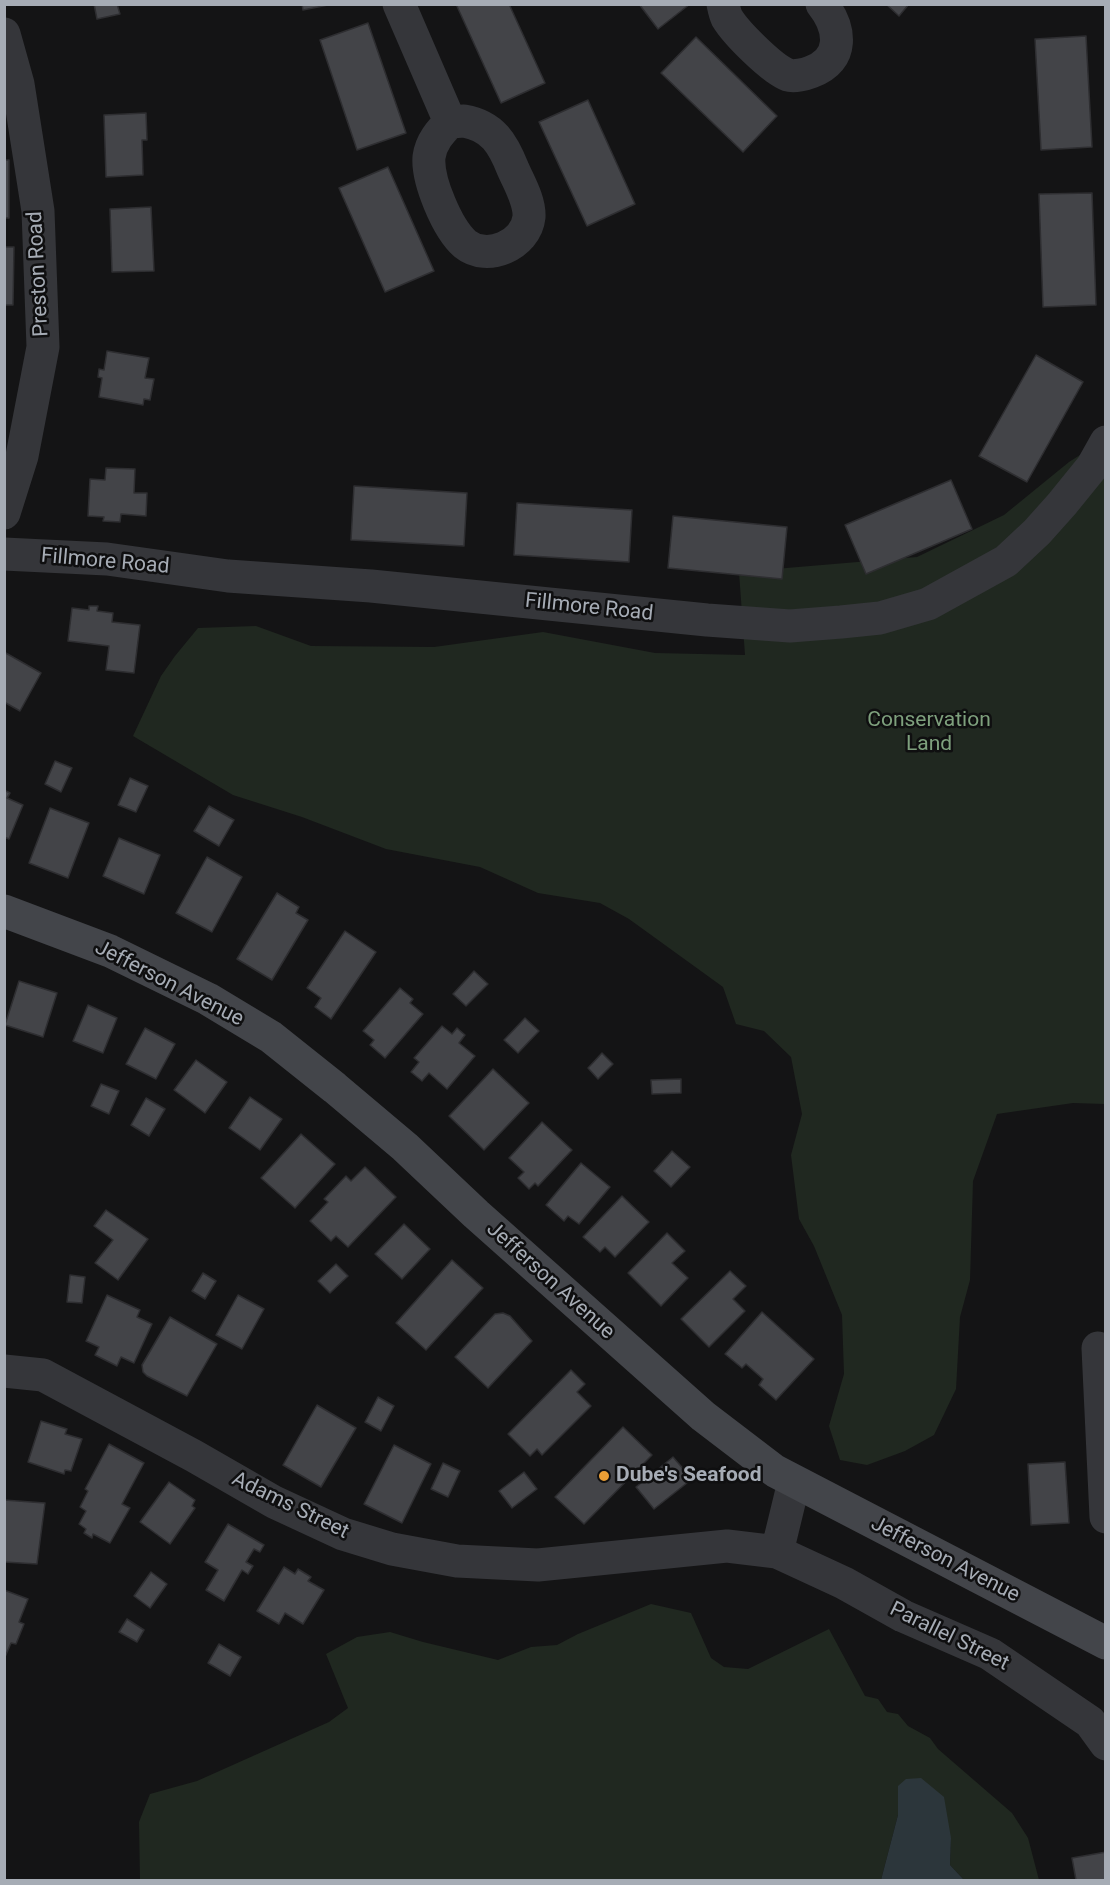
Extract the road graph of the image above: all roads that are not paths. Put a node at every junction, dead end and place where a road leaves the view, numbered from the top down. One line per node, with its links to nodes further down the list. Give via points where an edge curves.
1 (399, 4): 5 (street)
2 (723, 4): 3 (street, via 726,17 744,38 766,61 789,75 808,74 826,66 836,50 836,34)
3 (822, 4)
4 (4, 34): 7 (street, Preston Road, via 18,84 38,211 43,347 22,456)
5 (450, 122)
6 (1106, 442): 8 (street, Fillmore Road, via 1092,467 1062,504 1006,561 928,604 880,618 841,622 790,626 707,620 382,587 228,576 107,559)
7 (4, 513)
8 (4, 554)
9 (4, 911): 12 (main road, Jefferson Avenue, via 110,951 208,999 271,1037 405,1147 703,1416 774,1471)
10 (1098, 1348): 13 (street)
11 (5, 1373): 14 (street, Adams Street, via 43,1375 274,1502 343,1534 392,1549 457,1561 538,1565 728,1546)
12 (807, 1488): 14 (street); 15 (main road, Jefferson Avenue)
13 (1106, 1518)
14 (777, 1552): 16 (street, Parallel Street, via 903,1616 990,1654 1090,1722)
15 (1106, 1642)
16 (1106, 1744)

